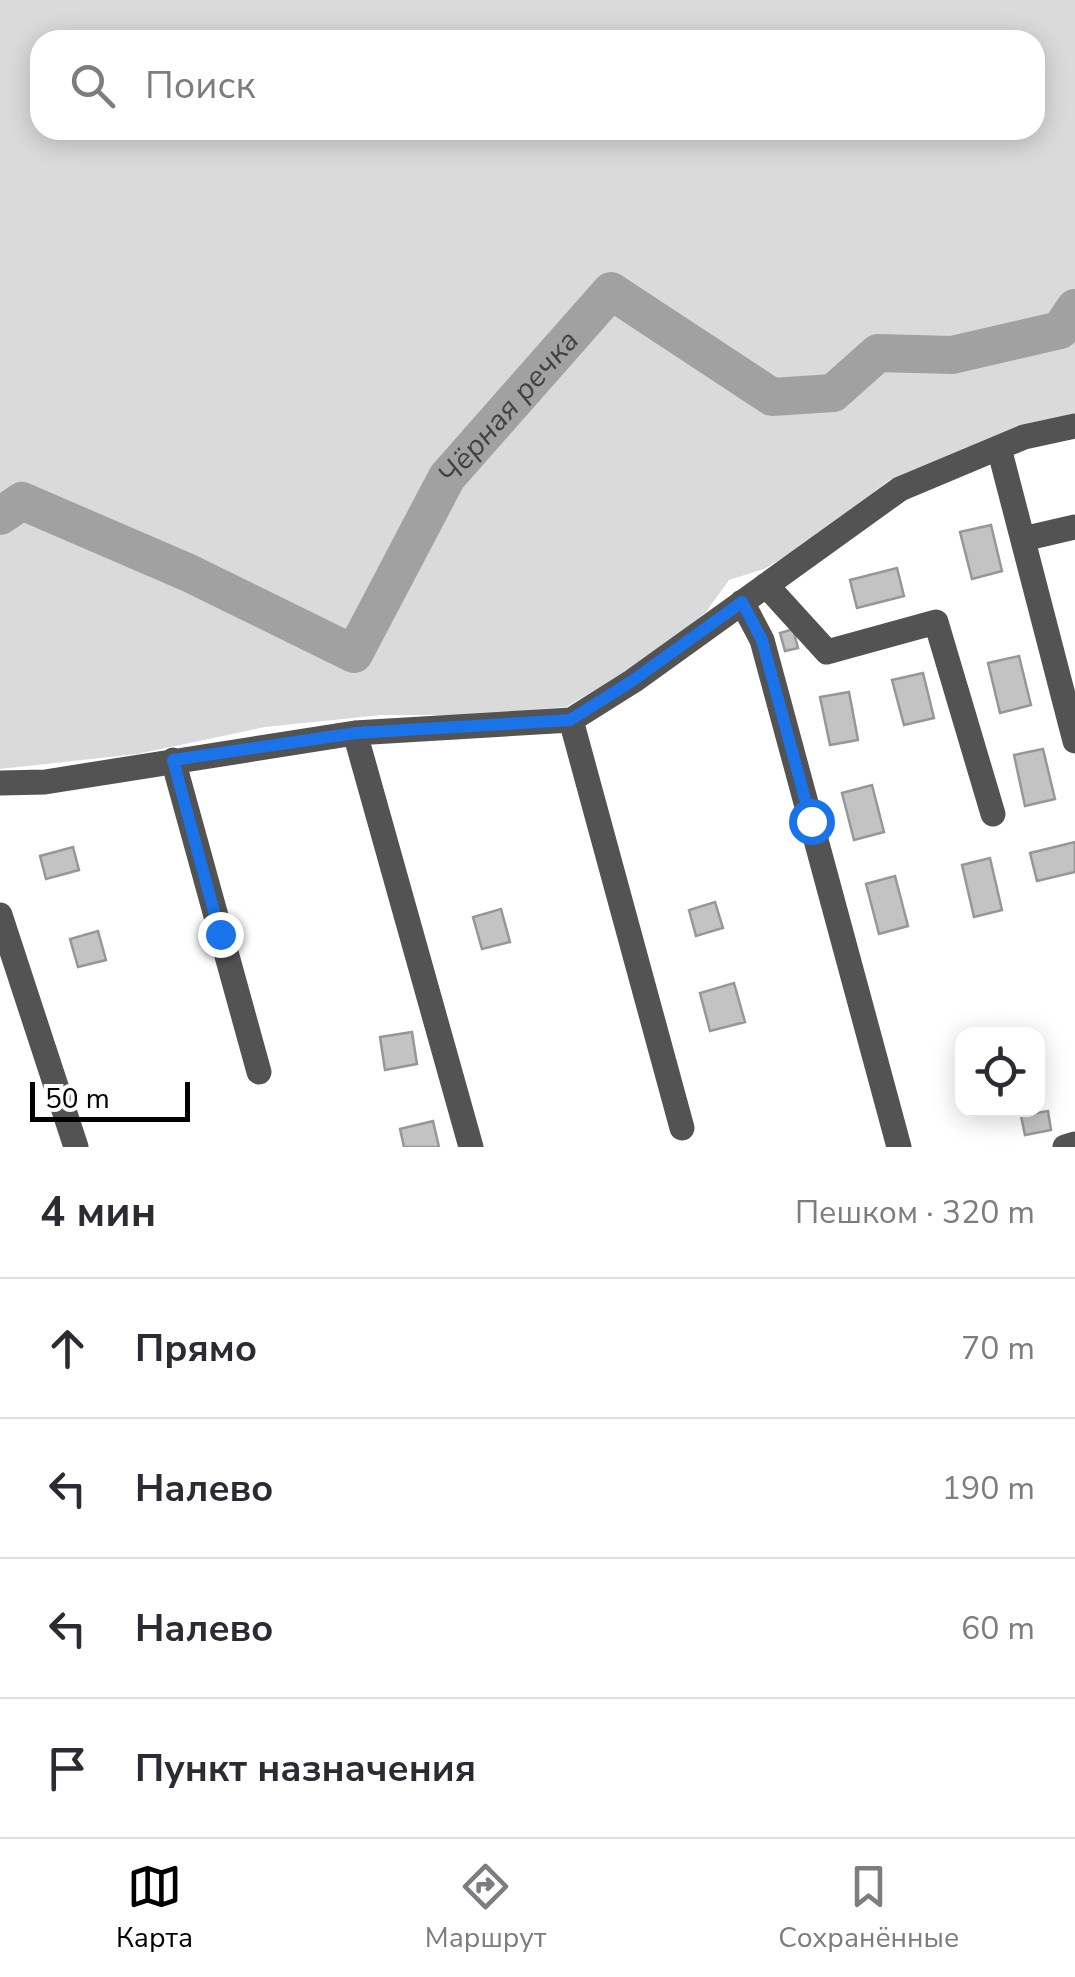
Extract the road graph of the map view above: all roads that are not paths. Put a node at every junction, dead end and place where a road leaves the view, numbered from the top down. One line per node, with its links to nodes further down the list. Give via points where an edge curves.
1 (1075, 426): 2 (street)
2 (999, 448): 4 (street); 5 (street, via 900,489)
3 (1075, 526): 4 (street)
4 (1023, 538): 7 (street)
5 (766, 585): 6 (street); 13 (street, via 827,652 936,622)
6 (742, 602): 8 (street); 20 (street, via 762,640)
7 (1068, 687): 10 (street)
8 (570, 720): 9 (street); 16 (street)
9 (356, 733): 11 (street); 19 (street)
10 (1075, 741)
11 (173, 760): 12 (street); 15 (street)
12 (0, 783)
13 (994, 814)
14 (0, 915): 18 (street)
15 (259, 1072)
16 (682, 1128)
17 (1075, 1144): 21 (street)
18 (76, 1147)
19 (470, 1147)
20 (899, 1147)
21 (1065, 1147)

